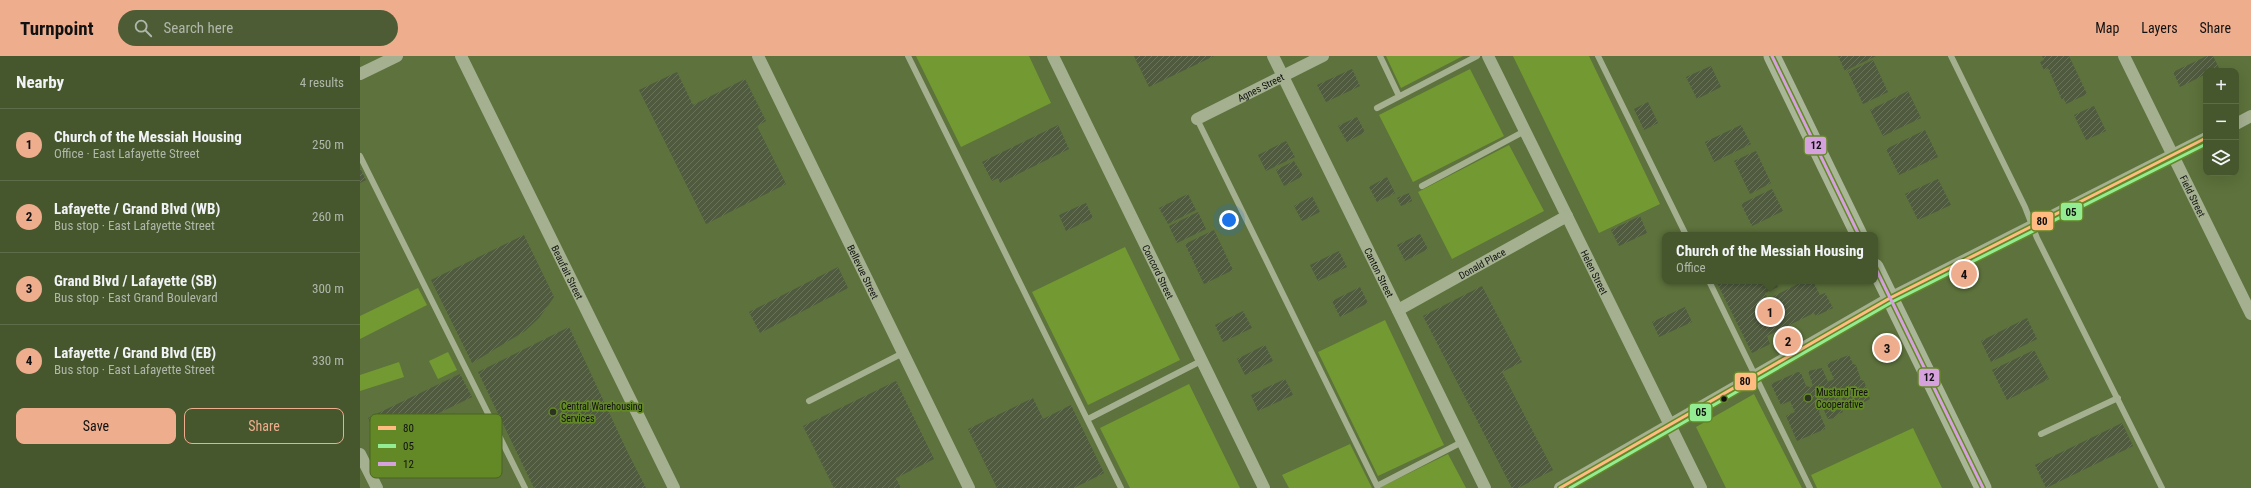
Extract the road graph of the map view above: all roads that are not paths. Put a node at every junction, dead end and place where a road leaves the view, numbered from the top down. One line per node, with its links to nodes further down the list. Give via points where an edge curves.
1 (397, 56): 15 (street)
2 (461, 56): 52 (street, Beaufait Street)
3 (758, 56): 36 (street, Bellevue Street)
4 (908, 56): 42 (lane)
5 (1053, 56): 37 (street, Concord Street)
6 (1273, 56): 16 (street, Canton Street)
7 (1323, 56): 16 (street, Agnes Street)
8 (1380, 56): 17 (lane)
9 (1477, 56): 17 (lane)
10 (1488, 56): 22 (street, Helen Street)
11 (1598, 56): 29 (lane)
12 (1772, 56): 30 (main road)
13 (1952, 56): 28 (lane)
14 (2124, 56): 24 (street, Field Street)
15 (360, 74)
16 (1283, 76): 20 (street, Agnes Street); 34 (street, Canton Street)
17 (1399, 96): 18 (lane)
18 (1377, 108)
19 (2251, 116): 21 (street)
20 (1197, 119): 46 (lane, via 1377,486)
21 (2239, 122)
22 (1525, 131): 26 (lane); 27 (street, Helen Street)
23 (2203, 140): 24 (street)
24 (2172, 155): 28 (street); 35 (street, Field Street)
25 (360, 156): 41 (lane)
26 (1422, 186)
27 (1567, 216): 34 (street, Donald Place); 43 (street, Helen Street)
28 (2032, 225): 33 (street); 39 (lane)
29 (1685, 232)
30 (1858, 232)
31 (1878, 273): 33 (main road)
32 (1710, 284): 38 (lane)
33 (1890, 298): 38 (street); 60 (main road)
34 (1398, 310): 46 (street, Canton Street)
35 (2251, 314)
36 (903, 353): 40 (lane); 53 (street, Bellevue Street)
37 (1201, 361): 42 (lane); 55 (street, Concord Street)
38 (1755, 375): 43 (street); 59 (lane)
39 (2118, 398): 44 (lane); 61 (lane)
40 (809, 401)
41 (488, 414)
42 (1088, 419): 54 (lane)
43 (1670, 424): 57 (street); 58 (street, Helen Street)
44 (2041, 434)
45 (502, 442): 51 (lane)
46 (1462, 442): 56 (street, Canton Street)
47 (360, 454): 48 (street)
48 (370, 474)
49 (372, 478): 50 (street)
50 (377, 488)
51 (525, 488)
52 (674, 488)
53 (970, 488)
54 (1121, 488)
55 (1264, 488)
56 (1485, 488)
57 (1560, 488)
58 (1701, 488)
59 (1810, 488)
60 (1983, 488)
61 (2162, 488)

